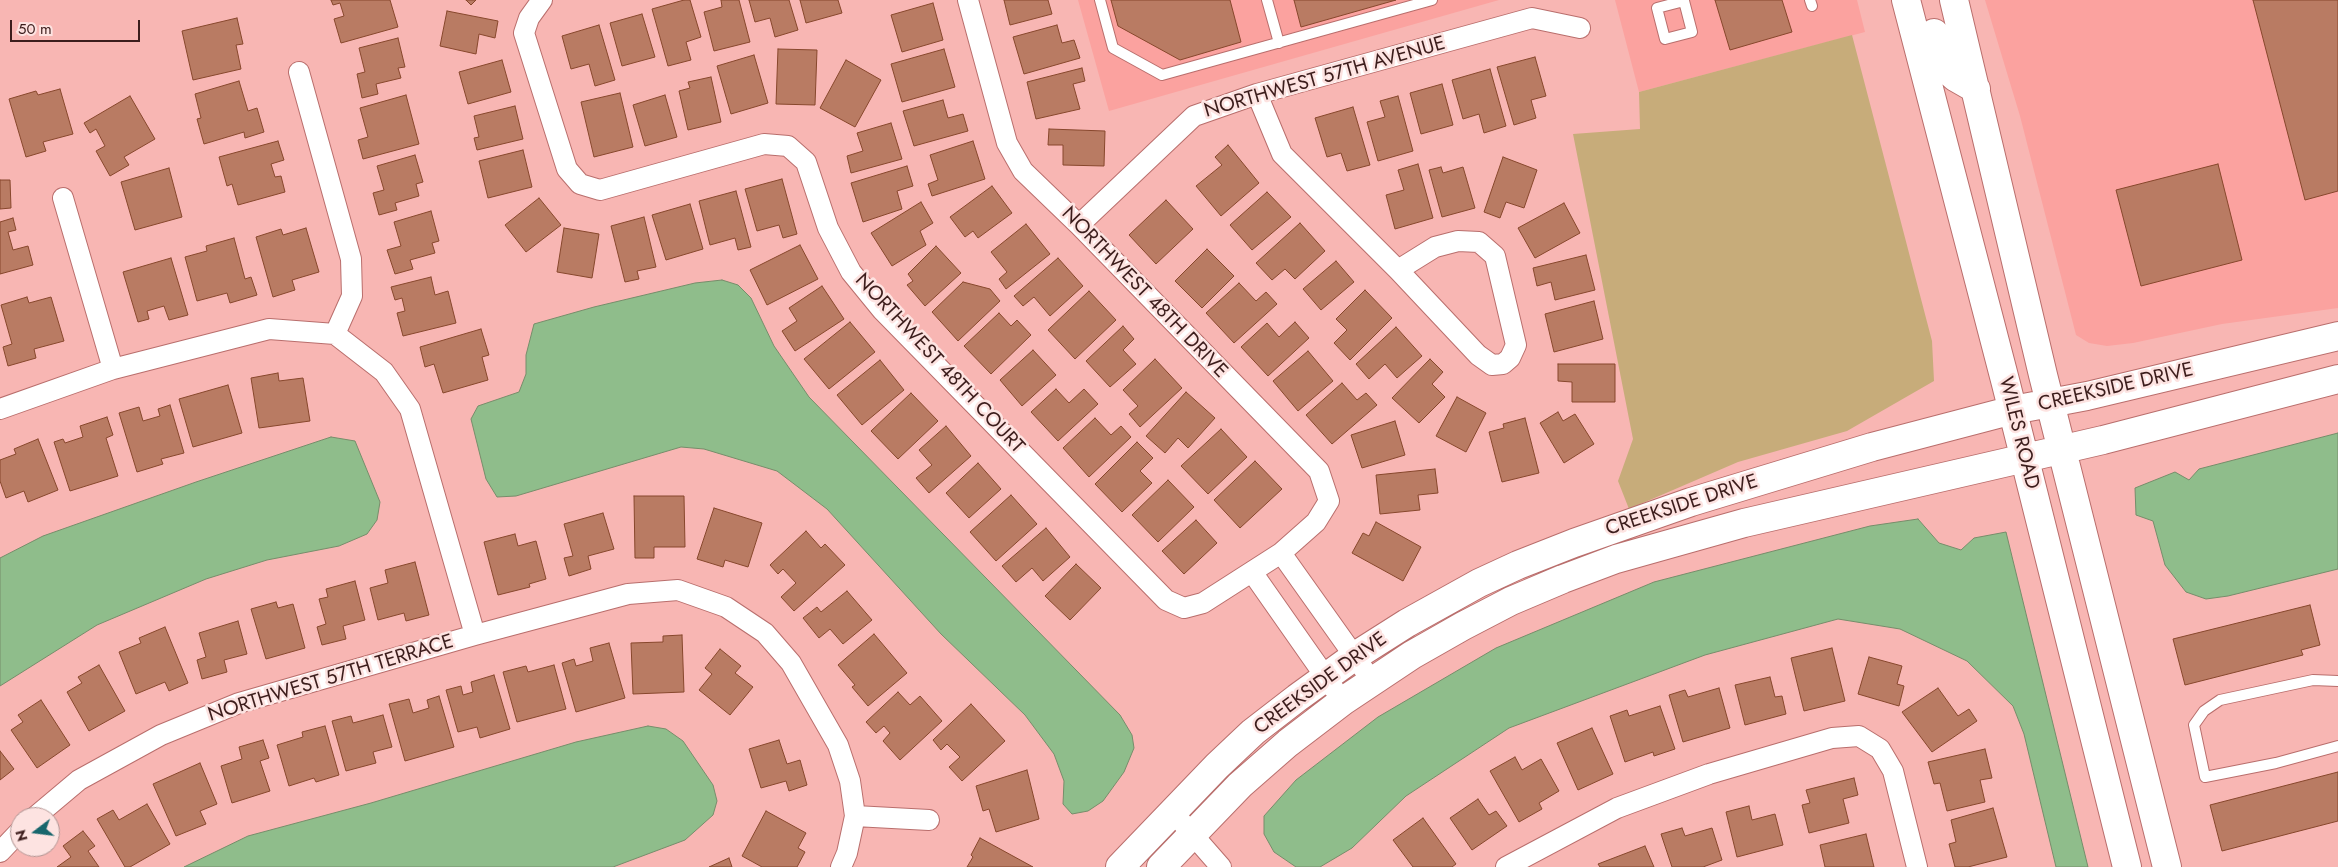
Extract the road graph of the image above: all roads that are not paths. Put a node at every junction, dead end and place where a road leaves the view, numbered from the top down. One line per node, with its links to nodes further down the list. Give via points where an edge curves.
1 (542, 0): 27 (street, NORTHWEST 48TH COURT, via 529,18 524,33 567,169 580,184 600,190 764,144 788,146 806,162 828,228 851,272 882,310 1166,600 1184,608 1203,603)
2 (968, 0): 15 (street, NORTHWEST 48TH DRIVE, via 1006,143 1023,171)
3 (1100, 0): 10 (lane, via 1113,48 1162,75)
4 (1267, 0): 10 (lane)
5 (1432, 0): 10 (lane)
6 (1906, 0): 23 (street, WILES ROAD)
7 (1925, 0): 12 (street, via 1943,66)
8 (1954, 0): 12 (street, WILES ROAD)
9 (1580, 28): 13 (street, NORTHWEST 57TH AVENUE, via 1532,18)
10 (1279, 43)
11 (299, 72): 17 (street, via 351,259 352,296)
12 (1976, 88): 21 (street, WILES ROAD)
13 (1257, 94): 15 (street, NORTHWEST 57TH AVENUE, via 1194,116); 16 (street, via 1282,154)
14 (63, 198): 19 (street)
15 (1079, 225): 26 (street, NORTHWEST 48TH DRIVE, via 1319,471 1329,501 1316,522)
16 (1398, 270): 16 (street, via 1478,355 1492,365 1503,364 1510,358 1516,345 1494,256 1479,242 1458,241 1435,247)
17 (335, 334): 19 (street, via 269,329); 28 (street, via 384,372 410,409)
18 (2338, 336): 21 (street, CREEKSIDE DRIVE)
19 (113, 369): 22 (street)
20 (2338, 379): 24 (street, CREEKSIDE DRIVE)
21 (2051, 403): 23 (street, CREEKSIDE DRIVE); 24 (street, WILES ROAD)
22 (0, 409)
23 (2013, 410): 25 (street, WILES ROAD); 29 (street, CREEKSIDE DRIVE, via 1758,481 1574,543 1479,583)
24 (2062, 449): 25 (street, CREEKSIDE DRIVE); 50 (street, WILES ROAD)
25 (2024, 457): 31 (street, CREEKSIDE DRIVE, via 1744,523 1616,559 1511,601 1412,655); 49 (street, WILES ROAD)
26 (1281, 553): 27 (street, NORTHWEST 48TH DRIVE); 29 (street)
27 (1252, 572): 30 (street)
28 (475, 635): 35 (street, NORTHWEST 57TH TERRACE, via 239,703 161,735 79,780); 37 (street, NORTHWEST 57TH TERRACE, via 628,594 678,590 726,607 765,633 791,663 838,745 850,781)
29 (1355, 656): 30 (street, CREEKSIDE DRIVE); 31 (street)
30 (1326, 677): 33 (street); 36 (street, CREEKSIDE DRIVE, via 1253,732)
31 (1372, 681): 33 (street, CREEKSIDE DRIVE)
32 (2338, 681): 34 (lane, via 2314,680 2220,700 2204,711 2194,725 2205,777)
33 (1343, 701): 40 (street, CREEKSIDE DRIVE, via 1240,785)
34 (2338, 746)
35 (47, 807)
36 (1172, 811): 39 (street, CREEKSIDE DRIVE); 40 (street)
37 (855, 816): 38 (street); 44 (street)
38 (929, 820)
39 (1150, 834): 43 (street); 45 (street, CREEKSIDE DRIVE)
40 (1192, 834): 43 (street, CREEKSIDE DRIVE); 46 (street)
41 (10, 842): 42 (street)
42 (0, 852)
43 (1170, 864)
44 (841, 867)
45 (1120, 867)
46 (1222, 867)
47 (1506, 867): 48 (street, via 1617,808 1709,774 1832,738 1859,736 1880,748 1893,771)
48 (1917, 867)
49 (2127, 867)
50 (2166, 867)

